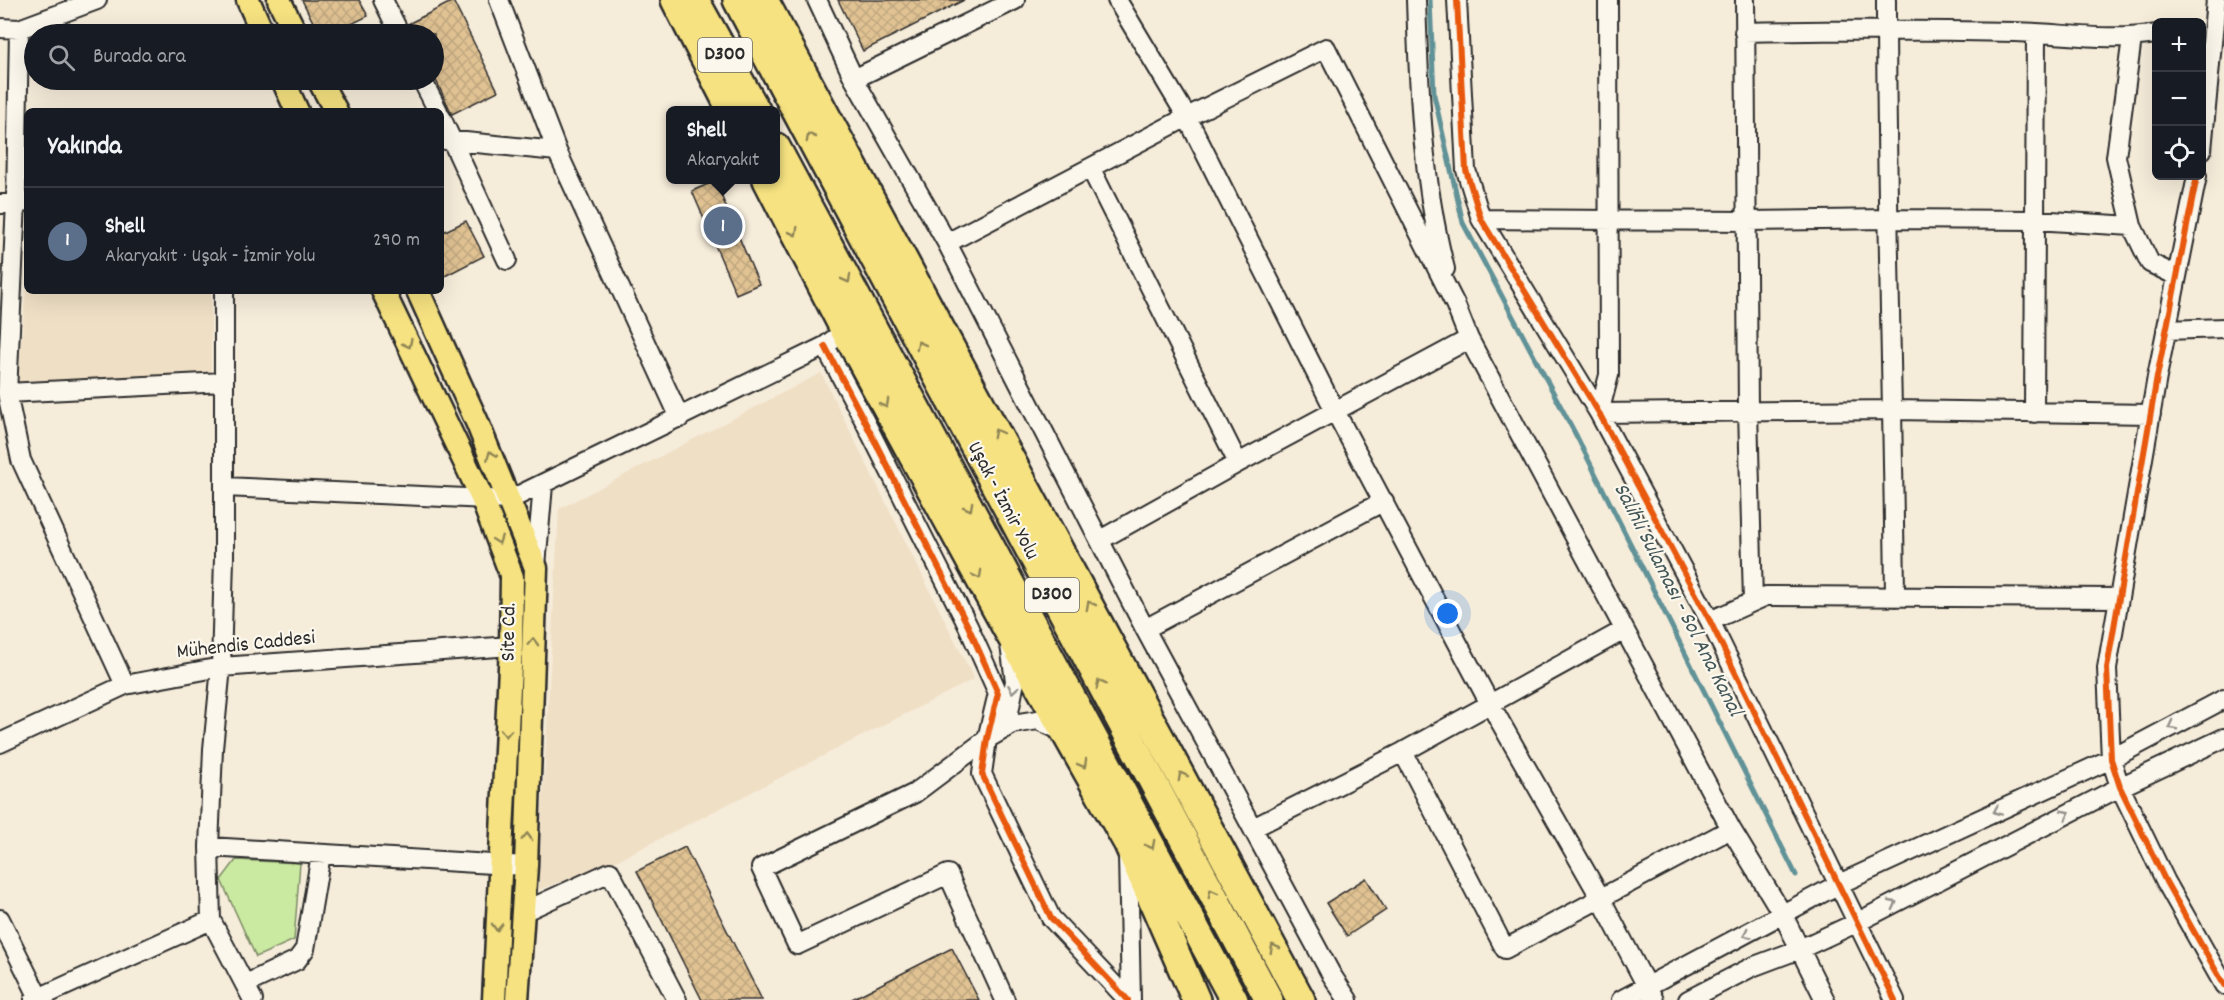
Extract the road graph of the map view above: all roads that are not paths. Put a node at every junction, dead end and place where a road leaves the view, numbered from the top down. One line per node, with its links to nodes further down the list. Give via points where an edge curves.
1 (97, 0): 19 (street)
2 (248, 0): 20 (main road)
3 (279, 0): 21 (main road)
4 (382, 0): 22 (street)
5 (499, 0): 44 (street)
6 (675, 0): 36 (highway)
7 (695, 0): 37 (highway, D300)
8 (737, 0): 130 (highway, Uşak - İzmir Yolu / D300, one-way to 8)
9 (764, 0): 131 (highway, one-way to 9)
10 (817, 0): 32 (street)
11 (1015, 0): 32 (street)
12 (1117, 0): 41 (street)
13 (1416, 0): 62 (street, via 1420,123 1427,178)
14 (1457, 0): 50 (street, via 1466,170)
15 (1608, 0): 51 (street)
16 (1745, 0): 28 (street)
17 (1886, 0): 27 (street)
18 (2216, 0): 23 (street)
19 (32, 24)
20 (259, 24)
21 (291, 24)
22 (395, 24)
23 (2213, 25): 42 (street)
24 (24, 27): 26 (street)
25 (0, 28): 26 (street)
26 (19, 29): 49 (street)
27 (1886, 30): 28 (street); 29 (street); 52 (street)
28 (1744, 32): 54 (street)
29 (2036, 33): 31 (street); 53 (street)
30 (2152, 35): 31 (street)
31 (2132, 38): 55 (street, via 2116,157)
32 (854, 79): 56 (street)
33 (288, 90): 38 (main road)
34 (325, 90): 39 (main road)
35 (427, 90): 40 (street)
36 (728, 106)
37 (753, 106)
38 (296, 108)
39 (334, 108)
40 (436, 108)
41 (1187, 117): 46 (street); 62 (street, via 1326,48); 72 (street)
42 (2204, 126)
43 (447, 140): 44 (street); 57 (street)
44 (557, 151): 76 (street)
45 (780, 154): 129 (highway, Uşak - İzmir Yolu / D300, one-way to 129)
46 (1091, 169): 56 (street); 77 (street)
47 (2195, 180): 58 (street)
48 (769, 184): 65 (highway, one-way to 65)
49 (14, 203): 67 (street)
50 (1481, 219): 51 (street); 73 (street)
51 (1609, 219): 54 (street); 73 (street, via 1609,375)
52 (1887, 219): 53 (street); 54 (street); 71 (street)
53 (2035, 220): 55 (street); 74 (street)
54 (1747, 221): 70 (street)
55 (2132, 226): 58 (street, via 2150,263)
56 (947, 243): 83 (street)
57 (507, 260)
58 (2177, 276): 64 (street)
59 (224, 294): 68 (street)
60 (384, 294): 80 (main road, Site Cd., one-way to 80)
61 (419, 294): 81 (main road, Site Cd., one-way to 61)
62 (1455, 304): 66 (street)
63 (2224, 328): 64 (street)
64 (2166, 330): 75 (street)
65 (835, 339): 76 (street); 91 (highway, one-way to 91); 99 (street, via 864,418 998,693)
66 (1469, 339): 72 (street); 90 (street)
67 (5, 352): 69 (street)
68 (224, 382): 69 (street); 79 (street)
69 (7, 393): 94 (street, via 21,460)
70 (1748, 410): 71 (street); 73 (street); 87 (street)
71 (1893, 410): 74 (street); 85 (street)
72 (1335, 411): 77 (street); 82 (street)
73 (1599, 413): 88 (street)
74 (2034, 413): 75 (street)
75 (2151, 414): 86 (street)
76 (680, 418): 78 (street)
77 (1238, 463): 83 (street)
78 (543, 485): 81 (street); 84 (street)
79 (225, 487): 80 (street); 93 (street)
80 (482, 498): 81 (street); 92 (main road, Site Cd., one-way to 92, via 512,577)
81 (509, 500): 84 (main road, Site Cd.)
82 (1384, 501): 89 (street); 96 (street)
83 (1100, 540): 89 (street)
84 (536, 568): 110 (main road, Site Cd., one-way to 84)
85 (1895, 597): 86 (street); 87 (street, via 1766,596)
86 (2119, 598): 102 (street, via 2107,668)
87 (1753, 602): 88 (street)
88 (1710, 621): 111 (street)
89 (1145, 629): 104 (street)
90 (1624, 630): 96 (street); 105 (street)
91 (1008, 631): 97 (highway); 99 (street, one-way to 99, via 1015,681 1009,712)
92 (511, 646): 93 (street, Mühendis Caddesi); 109 (main road, Site Cd., one-way to 109)
93 (221, 667): 94 (street, Mühendis Caddesi); 107 (street)
94 (125, 685): 100 (street, Mühendis Caddesi)
95 (2224, 699): 102 (street, one-way to 102)
96 (1490, 704): 101 (street); 112 (street)
97 (1066, 733): 99 (street, via 1038,720 1013,724); 106 (highway, one-way to 106)
98 (2224, 738): 103 (street)
99 (987, 739): 126 (street, via 915,793 761,868 797,945 948,874); 127 (street, via 981,774 1051,918)
100 (0, 743)
101 (1403, 752): 104 (street); 112 (street, via 1505,949)
102 (2111, 759): 103 (street); 111 (street, one-way to 111)
103 (2120, 787): 117 (street, one-way to 103); 119 (street, via 2166,882)
104 (1253, 828): 132 (street)
105 (1731, 829): 112 (street); 114 (street)
106 (1128, 844): 127 (street); 128 (highway)
107 (209, 847): 108 (street); 116 (street)
108 (321, 854): 109 (street); 120 (street, via 305,949 297,960)
109 (499, 866): 110 (street); 123 (main road, Site Cd., one-way to 123)
110 (526, 866): 113 (main road, Site Cd.)
111 (1839, 884): 114 (street); 117 (street)
112 (1600, 897): 121 (street)
113 (523, 912): 124 (main road, Site Cd.); 125 (street, via 610,872)
114 (1783, 915): 118 (street); 121 (street, one-way to 121)
115 (0, 919): 122 (street)
116 (211, 920): 120 (street); 122 (street)
117 (1858, 922): 118 (street); 136 (street)
118 (1800, 949): 134 (street, via 1752,967); 135 (street)
119 (2224, 985)
120 (249, 992)
121 (1651, 992): 133 (street)
122 (38, 999)
123 (494, 1000)
124 (517, 1000)
125 (676, 1000)
126 (1005, 1000)
127 (1130, 1000)
128 (1196, 1000)
129 (1234, 1000)
130 (1269, 1000)
131 (1301, 1000)
132 (1347, 1000)
133 (1621, 1000)
134 (1688, 1000)
135 (1825, 1000)
136 (1894, 1000)

